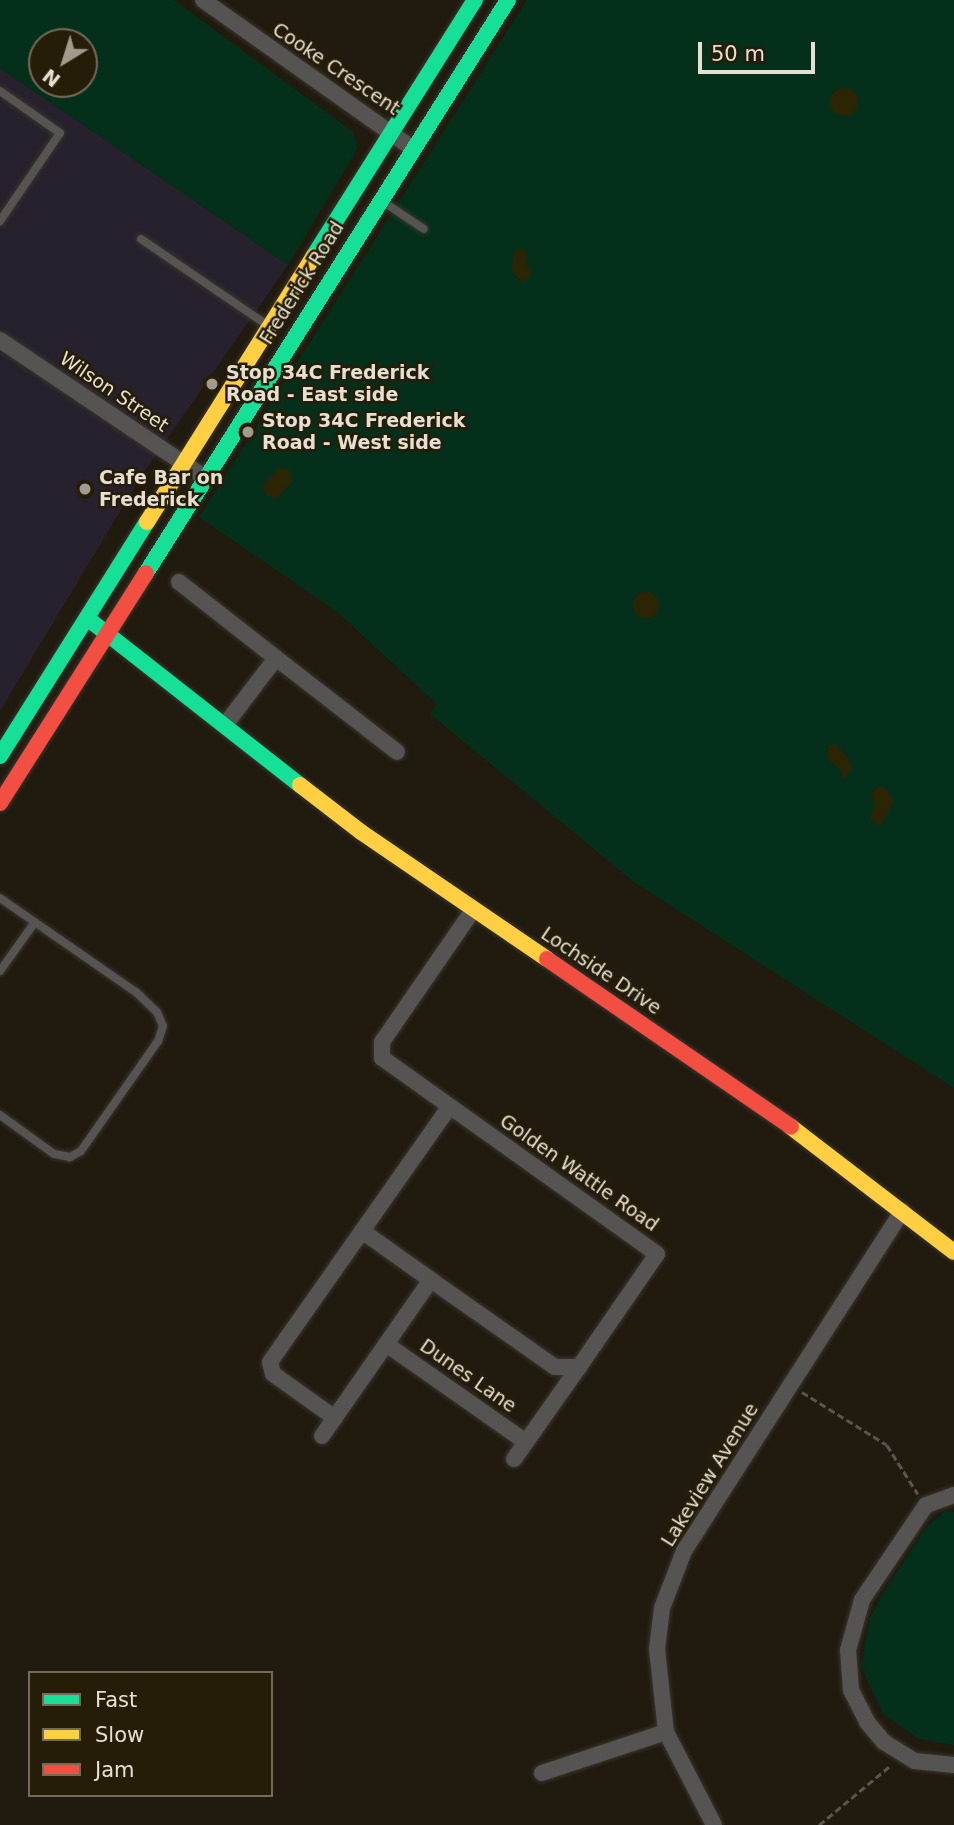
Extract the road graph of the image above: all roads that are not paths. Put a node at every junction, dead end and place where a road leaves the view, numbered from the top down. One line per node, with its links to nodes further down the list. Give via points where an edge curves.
1 (203, 0): 5 (street, Cooke Crescent)
2 (475, 0): 5 (main road, Frederick Road)
3 (508, 0): 6 (main road, Frederick Road)
4 (0, 92): 8 (lane, via 60,133)
5 (392, 132): 6 (street, Cooke Crescent); 11 (main road, Frederick Road)
6 (412, 148): 7 (main road, Frederick Road)
7 (380, 199): 9 (lane); 14 (main road, Frederick Road)
8 (0, 221)
9 (424, 229)
10 (141, 239): 11 (lane)
11 (269, 327): 13 (main road, Frederick Road)
12 (0, 340): 13 (street, Wilson Street)
13 (183, 464): 14 (street, Wilson Street); 16 (main road, Frederick Road)
14 (205, 478): 17 (main road, Frederick Road)
15 (179, 582): 18 (street)
16 (87, 618): 17 (main road, Lochside Drive); 21 (main road, Frederick Road)
17 (107, 634): 19 (main road, Lochside Drive); 22 (main road, Frederick Road)
18 (276, 658): 19 (street); 20 (street)
19 (225, 726): 24 (main road, Lochside Drive, via 361,832)
20 (397, 752)
21 (0, 756)
22 (0, 803)
23 (0, 898): 25 (lane)
24 (473, 910): 27 (street, Golden Wattle Road, via 382,1042 382,1058); 29 (main road, Lochside Drive, via 786,1124)
25 (35, 922): 26 (lane); 28 (lane, via 136,992 158,1012 163,1026 158,1041 81,1151 70,1157 54,1154)
26 (0, 971)
27 (449, 1107): 30 (street); 34 (street, Golden Wattle Road, via 657,1254)
28 (0, 1115)
29 (902, 1211): 31 (main road, Lochside Drive); 40 (street, Lakeview Avenue, via 684,1551 662,1608 657,1649)
30 (362, 1231): 32 (street); 35 (street, via 270,1362 273,1374)
31 (954, 1252)
32 (431, 1280): 33 (street); 34 (street, via 555,1367)
33 (386, 1344): 35 (street); 37 (street, Dunes Lane)
34 (579, 1367): 37 (street)
35 (335, 1419): 36 (street)
36 (322, 1436)
37 (526, 1443): 38 (street)
38 (514, 1459)
39 (954, 1495): 41 (street, via 926,1505 862,1600 848,1650 851,1690 867,1722 900,1754 928,1765)
40 (666, 1732): 42 (street); 43 (street, Lakeview Avenue)
41 (954, 1765)
42 (542, 1773)
43 (714, 1825)

